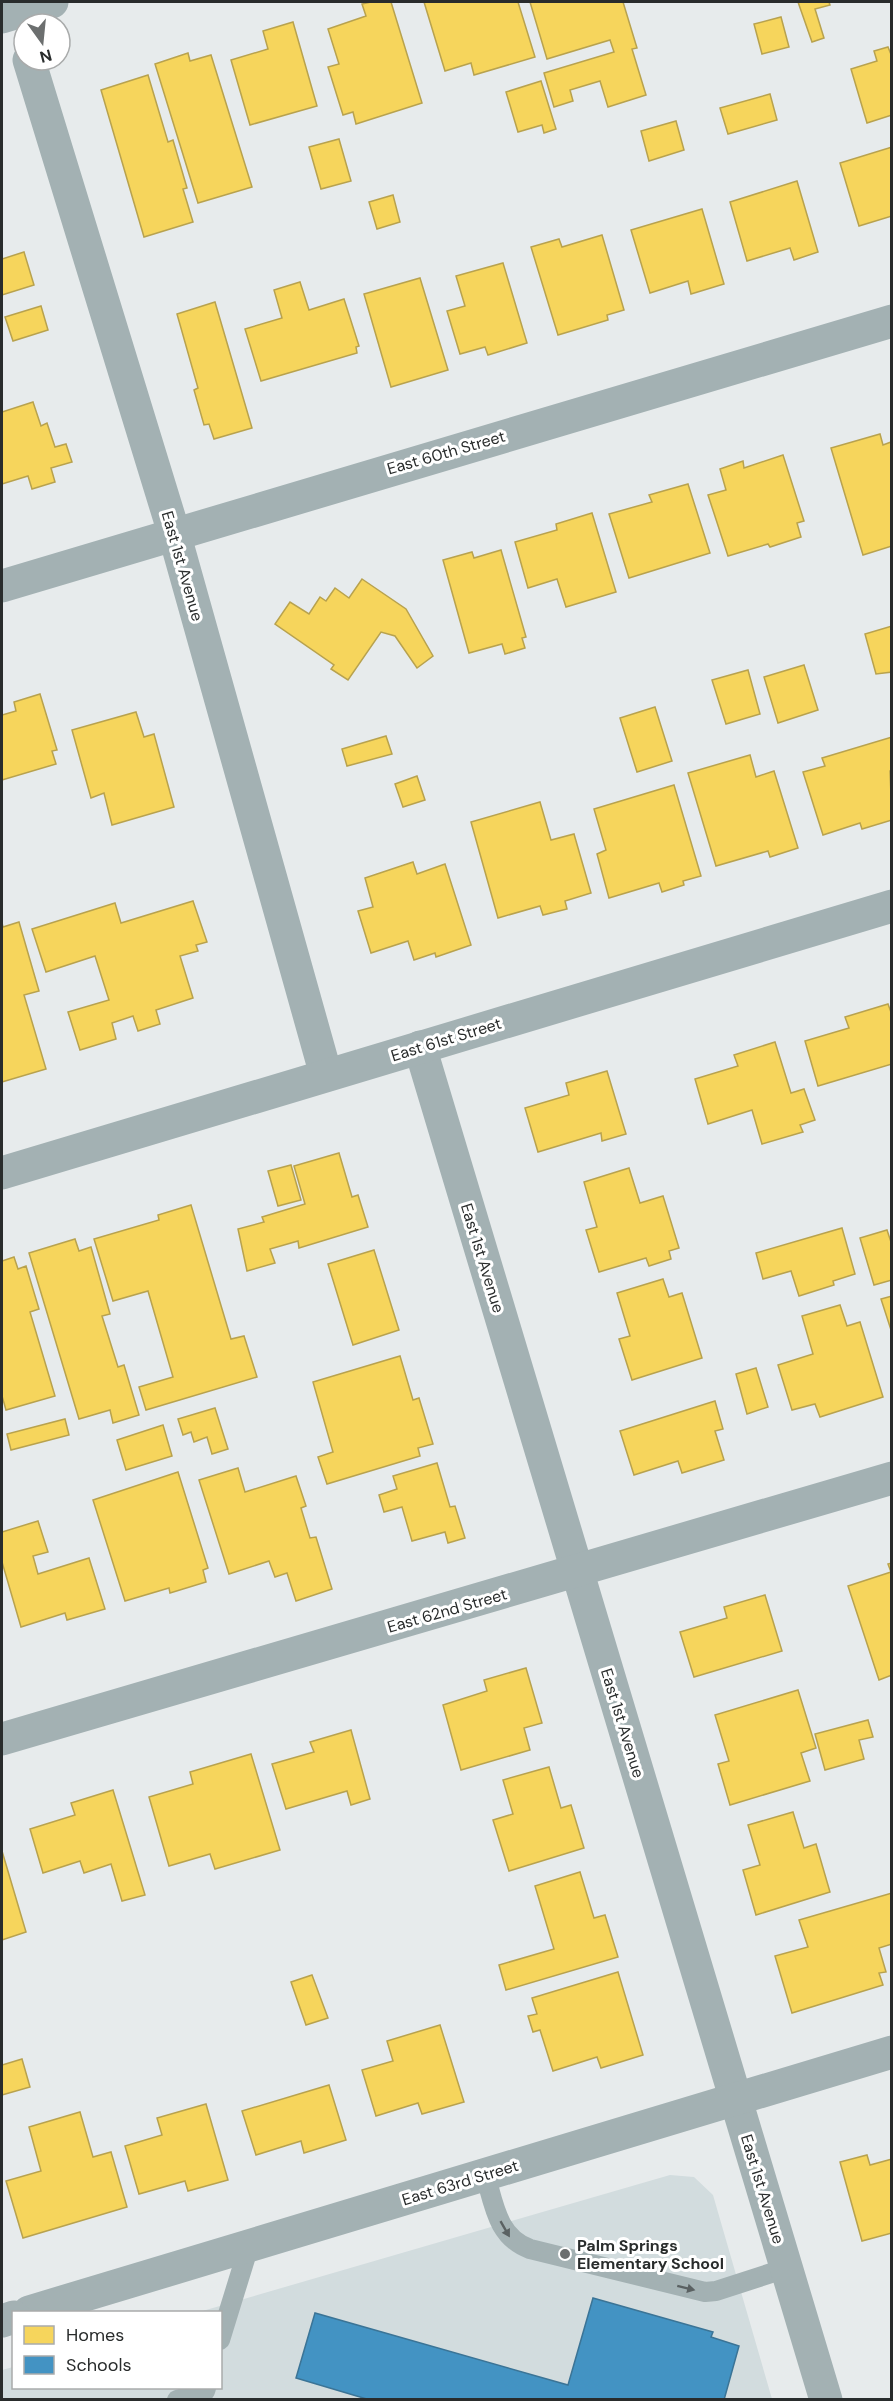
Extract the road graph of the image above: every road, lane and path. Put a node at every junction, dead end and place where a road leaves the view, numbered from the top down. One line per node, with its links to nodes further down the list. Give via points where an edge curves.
1 (52, 2): 2 (street)
2 (9, 10)
3 (33, 72): 5 (street, East 1st Avenue)
4 (891, 321): 5 (street, East 60th Street)
5 (174, 533): 6 (street, East 60th Street); 9 (street, East 1st Avenue)
6 (2, 586)
7 (891, 906): 8 (street, East 61st Street)
8 (420, 1047): 9 (street, East 61st Street); 12 (street, East 1st Avenue)
9 (326, 1076): 10 (street, East 61st Street)
10 (2, 1173)
11 (891, 1478): 12 (street, East 62nd Street)
12 (578, 1572): 13 (street, East 62nd Street); 15 (street, East 1st Avenue)
13 (2, 1739)
14 (891, 2052): 15 (street, East 63rd Street)
15 (735, 2098): 16 (street, East 63rd Street); 18 (street, East 1st Avenue)
16 (484, 2174): 17 (street, East 63rd Street); 18 (lane, one-way to 18, via 507,2235 530,2249 705,2292)
17 (249, 2246): 19 (street, East 63rd Street); 20 (lane)
18 (787, 2268): 23 (street, East 1st Avenue)
19 (35, 2311)
20 (222, 2334)
21 (206, 2389): 22 (lane)
22 (177, 2400)
23 (826, 2400)

